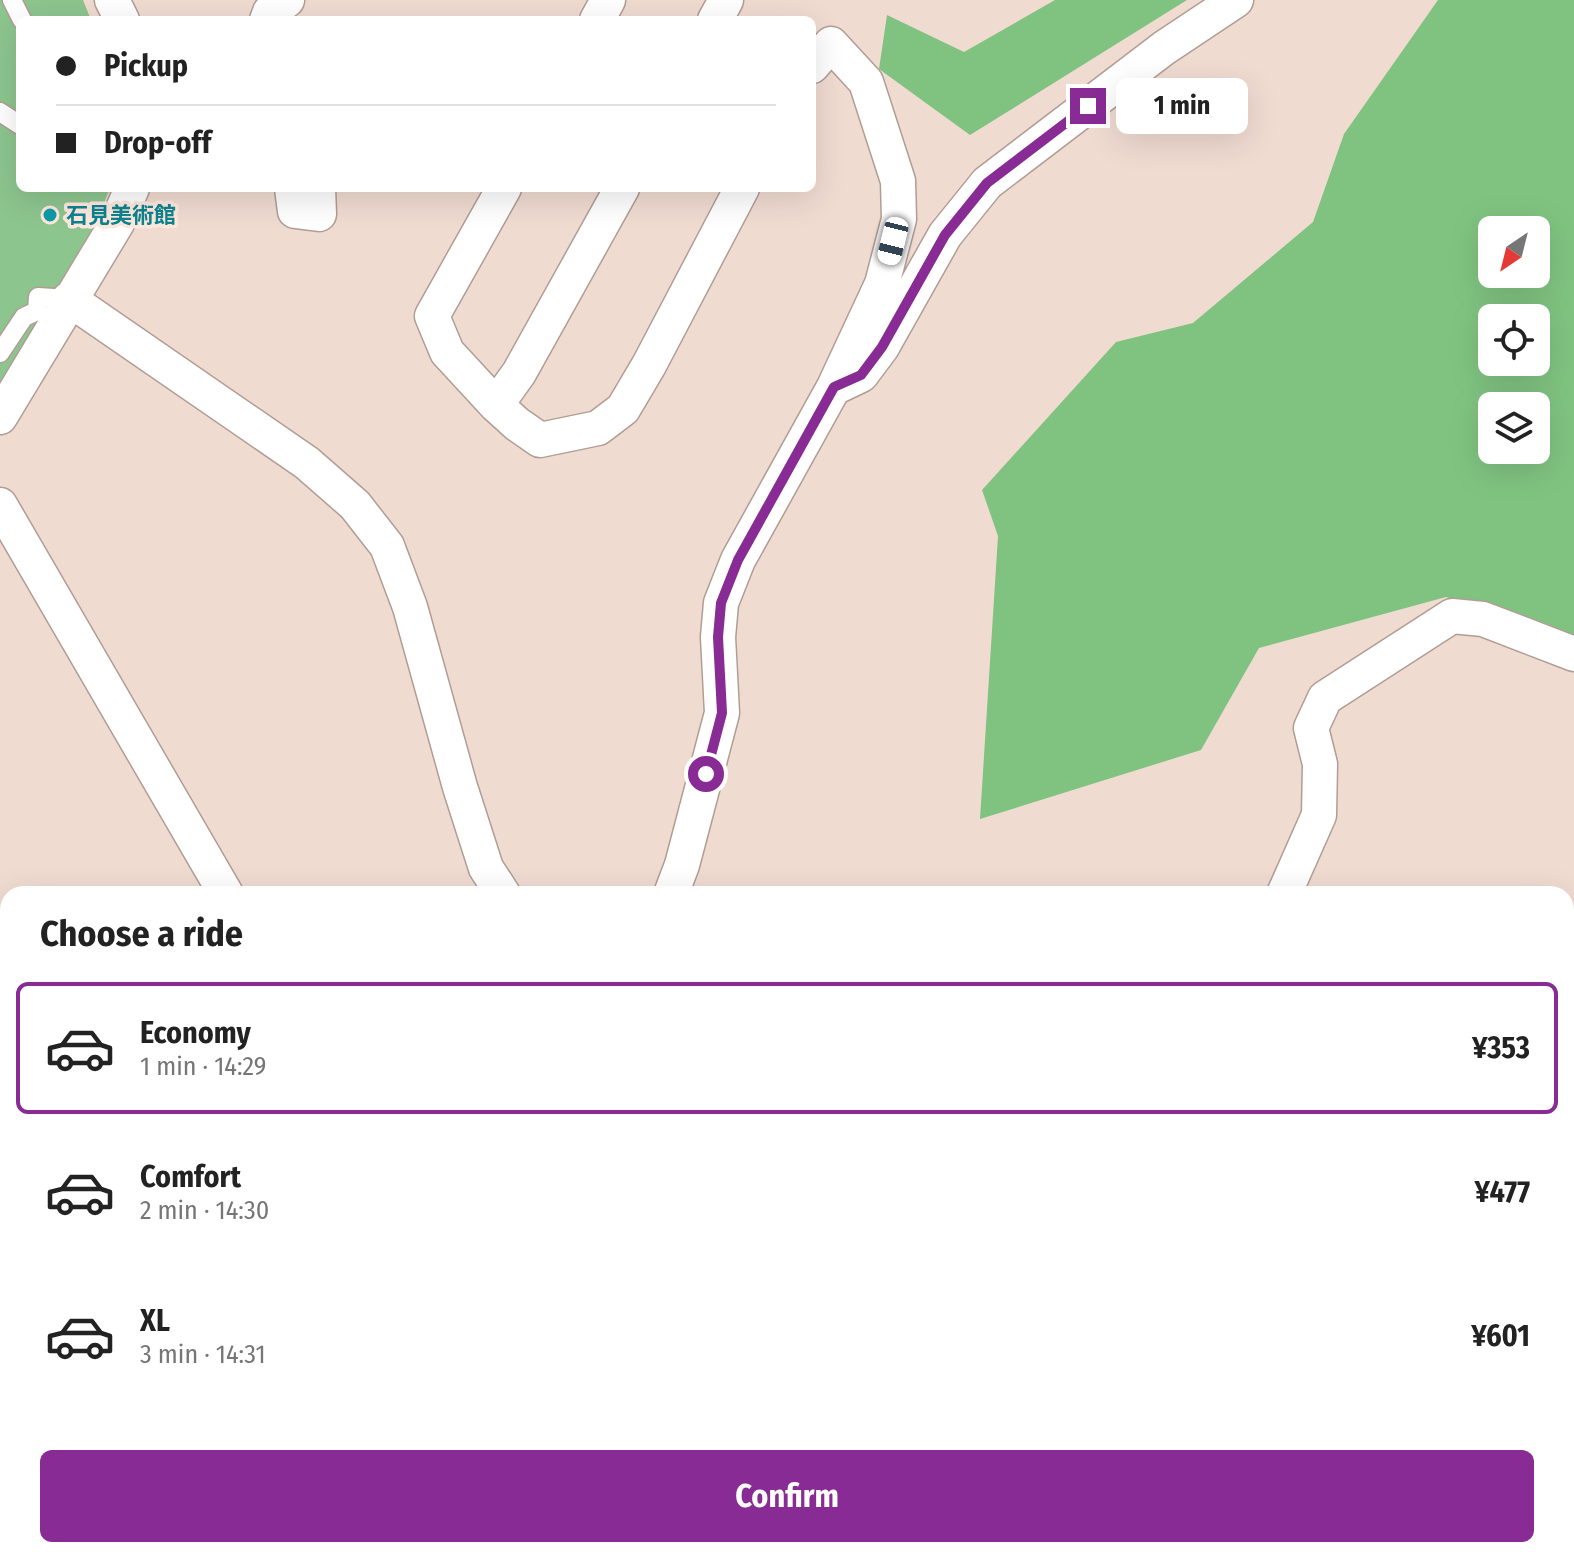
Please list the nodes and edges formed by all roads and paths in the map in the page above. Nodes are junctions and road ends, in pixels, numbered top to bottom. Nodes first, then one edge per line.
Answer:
1 (287, 0) edge
2 (1236, 0) edge
3 (268, 16) edge
4 (816, 61) edge
5 (130, 192) edge
6 (293, 192) edge
7 (318, 192) edge
8 (502, 192) edge
9 (620, 192) edge
10 (740, 192) edge
11 (69, 299) junction
12 (0, 353) edge
13 (834, 387) junction
14 (496, 405) junction
15 (0, 417) edge
16 (0, 505) edge
17 (1574, 654) edge
18 (221, 886) edge
19 (498, 886) edge
20 (674, 886) edge
21 (1288, 886) edge

1 - 3 street
2 - 13 street
4 - 13 street
5 - 11 street
6 - 7 street
8 - 14 street
9 - 14 street
10 - 14 street
11 - 12 lane
11 - 15 street
11 - 19 street
13 - 20 street
16 - 18 street
17 - 21 street

